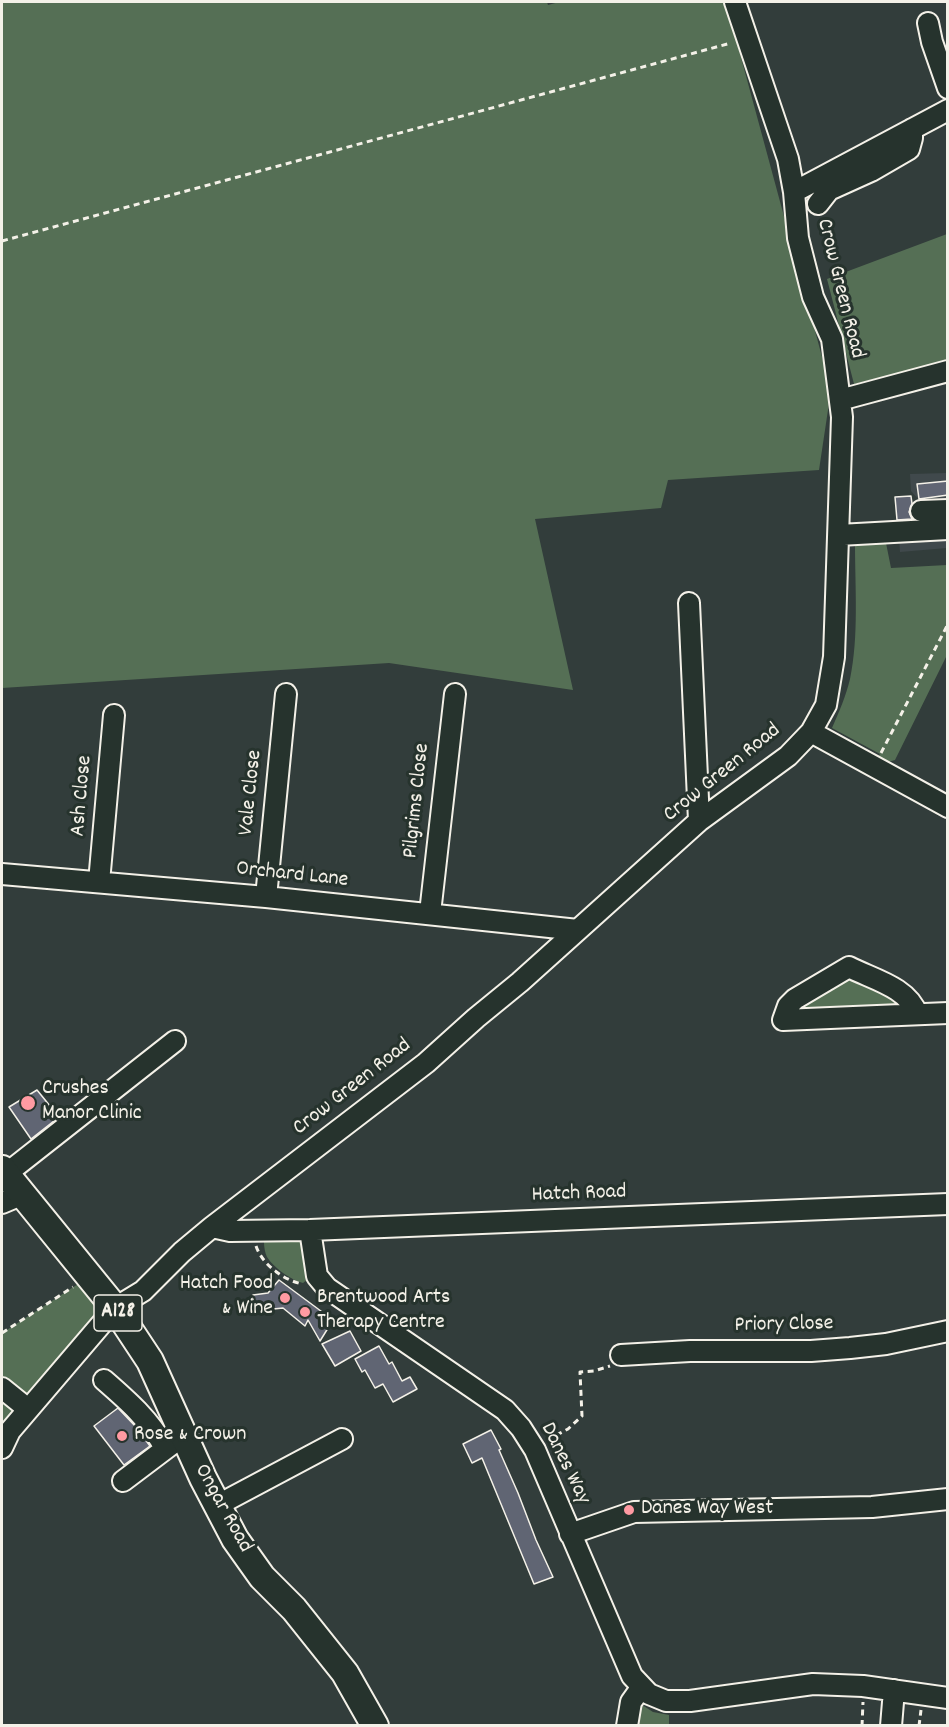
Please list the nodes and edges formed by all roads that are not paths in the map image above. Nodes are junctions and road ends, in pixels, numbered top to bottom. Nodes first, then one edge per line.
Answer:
1 (735, 2) edge
2 (928, 22) dead end
3 (948, 88) edge
4 (948, 110) edge
5 (912, 129) junction
6 (794, 192) junction
7 (818, 204) dead end
8 (948, 371) edge
9 (840, 400) junction
10 (948, 510) edge
11 (921, 511) dead end
12 (948, 529) edge
13 (839, 535) junction
14 (689, 603) dead end
15 (286, 694) dead end
16 (454, 694) dead end
17 (114, 715) dead end
18 (811, 732) junction
19 (948, 807) edge
20 (699, 821) junction
21 (2, 874) edge
22 (99, 882) junction
23 (266, 897) junction
24 (430, 913) junction
25 (578, 930) junction
26 (948, 1013) edge
27 (917, 1014) junction
28 (175, 1041) dead end
29 (4, 1172) edge
30 (11, 1199) edge
31 (948, 1204) edge
32 (212, 1227) junction
33 (310, 1230) junction
34 (115, 1308) junction
35 (948, 1331) edge
36 (621, 1355) road end
37 (104, 1380) dead end
38 (2, 1388) edge
39 (28, 1409) junction
40 (342, 1439) dead end
41 (175, 1442) junction
42 (2, 1448) edge
43 (123, 1481) dead end
44 (948, 1499) edge
45 (216, 1506) junction
46 (570, 1534) junction
47 (641, 1688) junction
48 (894, 1690) junction
49 (948, 1698) edge
50 (375, 1725) edge
51 (627, 1725) edge
52 (891, 1725) edge

1 - 6 street, Crow Green Road
2 - 3 street
4 - 5 street
5 - 6 street
5 - 7 street
6 - 9 street, Crow Green Road
8 - 9 street
9 - 13 street, Crow Green Road
10 - 11 street
12 - 13 street
13 - 18 street, Crow Green Road
14 - 20 street
15 - 23 street, Vale Close
16 - 24 street, Pilgrims Close
17 - 22 street, Ash Close
18 - 19 street
18 - 20 street, Crow Green Road
20 - 25 street, Crow Green Road
21 - 22 street, Orchard Lane
22 - 23 street, Orchard Lane
23 - 24 street, Orchard Lane
24 - 25 street, Orchard Lane
25 - 32 street, Crow Green Road
26 - 27 street
27 - 27 street
28 - 29 street
29 - 30 main road, Ongar Road / A128
30 - 34 main road, Ongar Road / A128
31 - 33 street, Hatch Road
32 - 33 street, Hatch Road
32 - 34 street, Crow Green Road
33 - 46 street, Danes Way
34 - 39 street, Crow Green Road
34 - 41 main road, Ongar Road / A128
35 - 36 street, Priory Close
37 - 41 street
38 - 39 street
39 - 42 street, Crow Green Road
40 - 45 street
41 - 43 street
41 - 45 main road, Ongar Road / A128
44 - 46 street, Danes Way
45 - 50 main road, Ongar Road / A128
46 - 47 street, Danes Way
47 - 48 street
47 - 51 street
48 - 49 street
48 - 52 street

